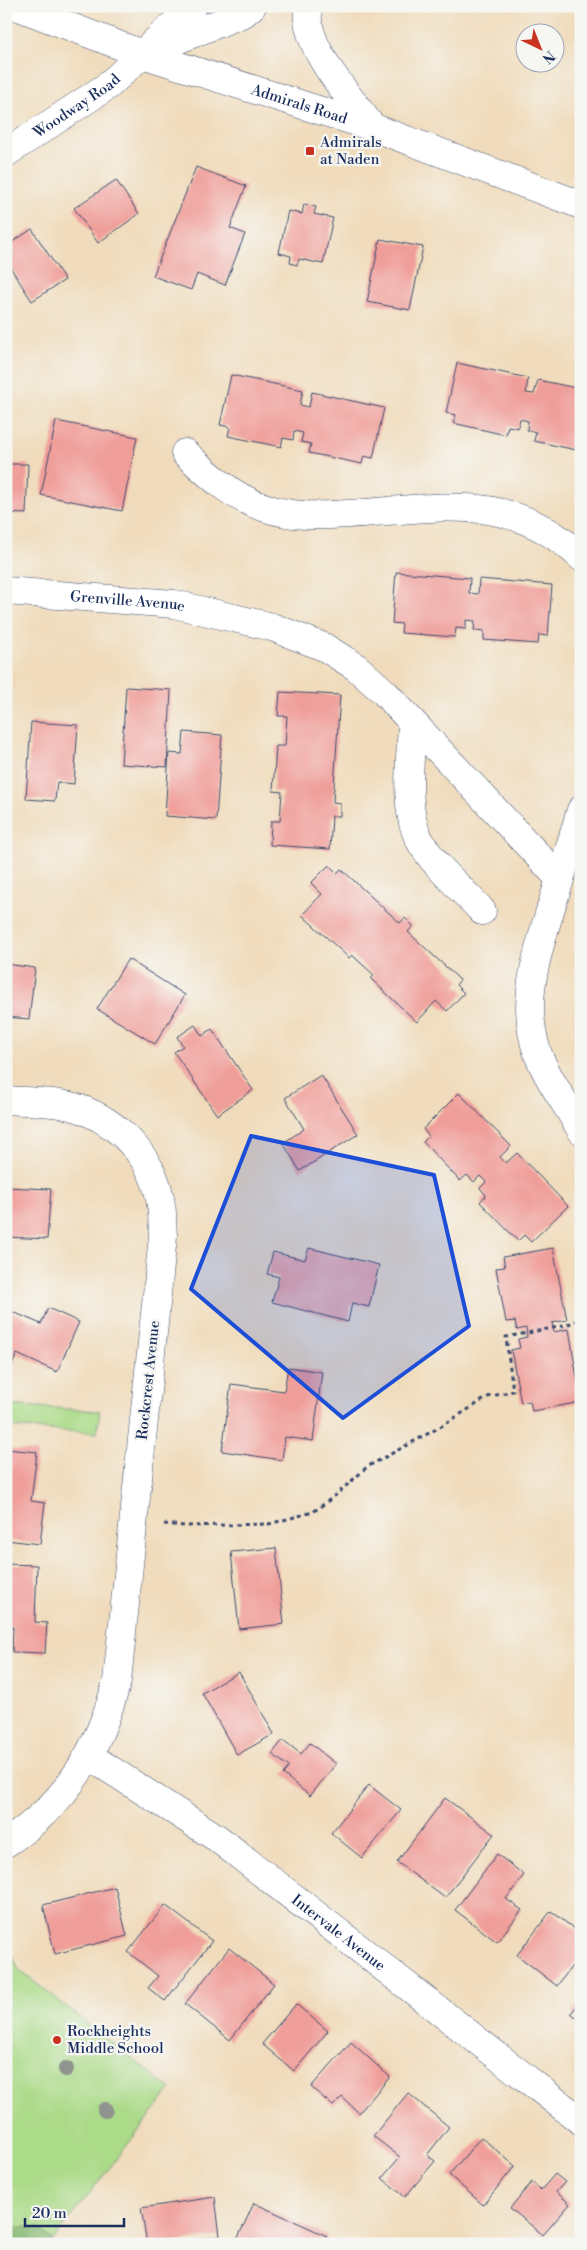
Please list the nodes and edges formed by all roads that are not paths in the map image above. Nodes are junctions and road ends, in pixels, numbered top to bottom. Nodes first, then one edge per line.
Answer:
1 (16, 6) edge
2 (193, 6) edge
3 (252, 6) edge
4 (308, 6) edge
5 (142, 54) junction
6 (372, 127) junction
7 (6, 153) edge
8 (581, 205) edge
9 (185, 453) dead end
10 (581, 557) edge
11 (6, 591) edge
12 (412, 722) junction
13 (578, 819) edge
14 (524, 841) junction
15 (560, 879) junction
16 (482, 911) dead end
17 (6, 1100) edge
18 (581, 1130) edge
19 (89, 1756) junction
20 (6, 1843) edge
21 (581, 2122) edge

1 - 5 street, Admirals Road
2 - 5 street, Woodway Road
3 - 5 street
4 - 6 street
5 - 6 street, Admirals Road
5 - 7 street, Woodway Road
6 - 8 street, Admirals Road
9 - 10 street
11 - 12 street, Grenville Avenue
12 - 14 street, Grenville Avenue
12 - 16 street
13 - 14 street
13 - 15 street
14 - 15 street, Grenville Avenue
15 - 18 street
17 - 19 street, Rockcrest Avenue
19 - 20 street, Rockcrest Avenue
19 - 21 street, Intervale Avenue

